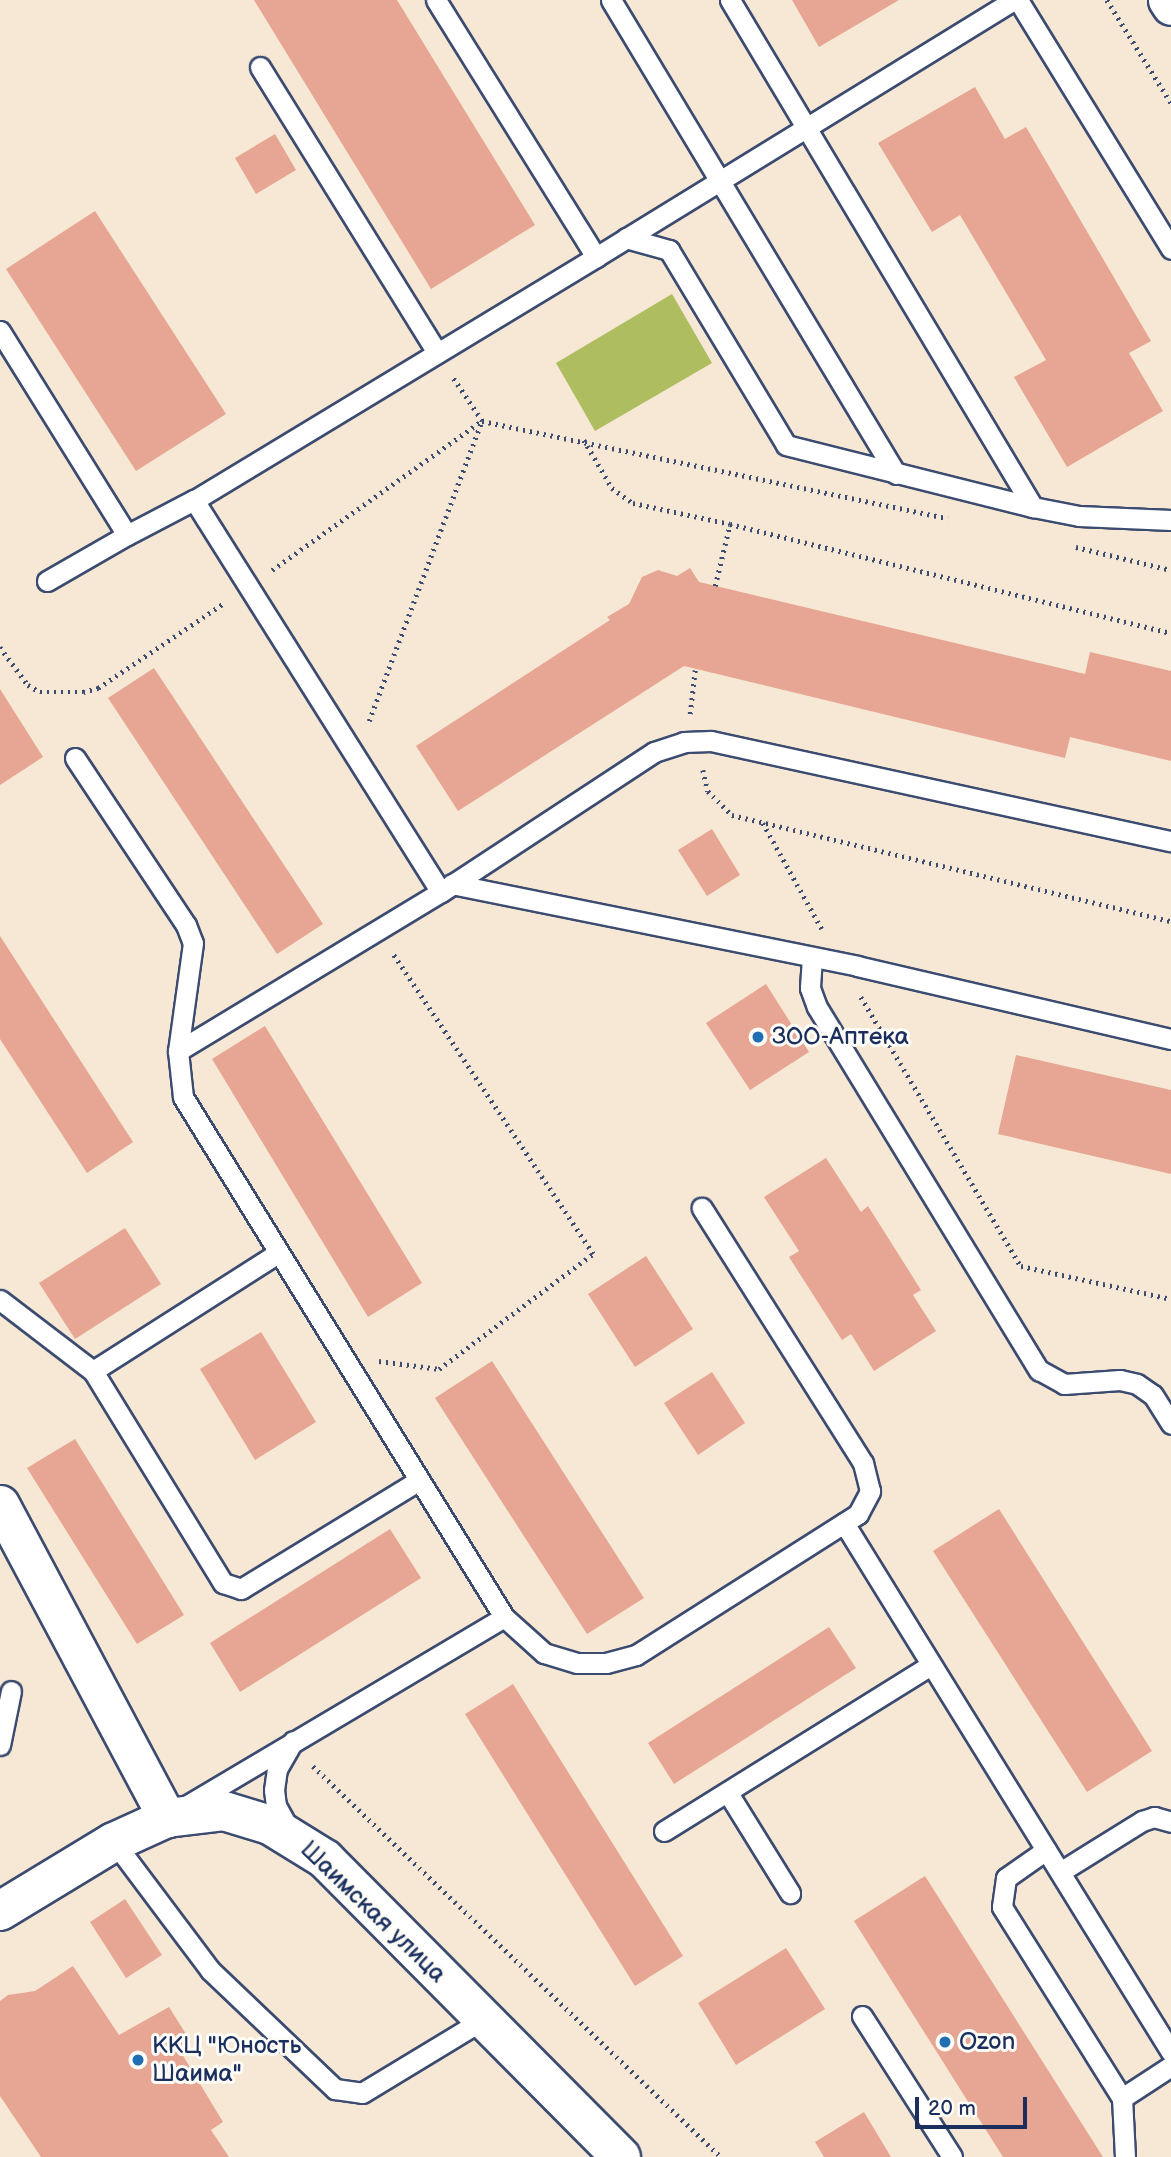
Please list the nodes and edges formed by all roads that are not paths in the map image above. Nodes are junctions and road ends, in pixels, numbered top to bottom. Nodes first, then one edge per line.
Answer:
1 (436, 0) edge
2 (611, 0) edge
3 (730, 0) edge
4 (1016, 0) edge
5 (1167, 0) edge
6 (1171, 6) edge
7 (260, 67) dead end
8 (809, 127) junction
9 (722, 178) junction
10 (626, 237) junction
11 (1171, 249) edge
12 (596, 257) junction
13 (0, 331) edge
14 (437, 353) junction
15 (897, 474) junction
16 (194, 499) junction
17 (1033, 507) junction
18 (1171, 520) edge
19 (127, 535) junction
20 (47, 580) dead end
21 (75, 758) dead end
22 (1171, 841) edge
23 (447, 888) junction
24 (812, 958) junction
25 (1171, 1039) edge
26 (178, 1051) junction
27 (702, 1208) dead end
28 (278, 1253) junction
29 (0, 1300) edge
30 (93, 1371) junction
31 (1171, 1424) edge
32 (418, 1481) junction
33 (0, 1504) edge
34 (844, 1523) junction
35 (504, 1617) junction
36 (931, 1665) junction
37 (11, 1691) dead end
38 (295, 1738) junction
39 (0, 1745) edge
40 (728, 1793) junction
41 (167, 1818) junction
42 (1171, 1822) edge
43 (664, 1831) dead end
44 (293, 1836) junction
45 (114, 1842) junction
46 (1046, 1850) junction
47 (1060, 1872) junction
48 (790, 1893) dead end
49 (0, 1911) edge
50 (862, 2016) dead end
51 (484, 2019) junction
52 (1171, 2052) edge
53 (1171, 2066) edge
54 (1122, 2098) junction
55 (621, 2157) edge
56 (952, 2157) edge
57 (1125, 2157) edge

1 - 12 lane
2 - 9 lane
3 - 8 lane
4 - 8 lane
4 - 11 lane
5 - 6 street
7 - 14 lane
8 - 9 lane
8 - 17 lane
9 - 10 lane
9 - 15 lane
10 - 12 lane
10 - 15 lane
12 - 14 lane
13 - 19 lane
14 - 16 lane
15 - 17 lane
16 - 19 lane
16 - 23 lane
17 - 18 lane
19 - 20 lane
21 - 26 lane
22 - 23 lane
23 - 24 lane
23 - 26 lane
24 - 25 lane
24 - 31 lane
26 - 28 lane
27 - 34 lane
28 - 30 lane
28 - 32 lane
29 - 30 lane
30 - 32 lane
32 - 35 lane
33 - 41 street
34 - 35 lane
34 - 36 lane
35 - 38 lane
36 - 40 lane
36 - 46 lane
37 - 39 lane
38 - 41 lane
38 - 44 lane
40 - 43 lane
40 - 48 lane
41 - 44 main road, Шаимская улица
41 - 45 main road, Шаимская улица
42 - 47 lane
44 - 51 main road, Шаимская улица
45 - 49 main road, Шаимская улица
45 - 51 lane
46 - 47 lane
46 - 54 lane
47 - 52 lane
50 - 56 lane
51 - 55 main road, Шаимская улица
53 - 54 lane
54 - 57 lane

